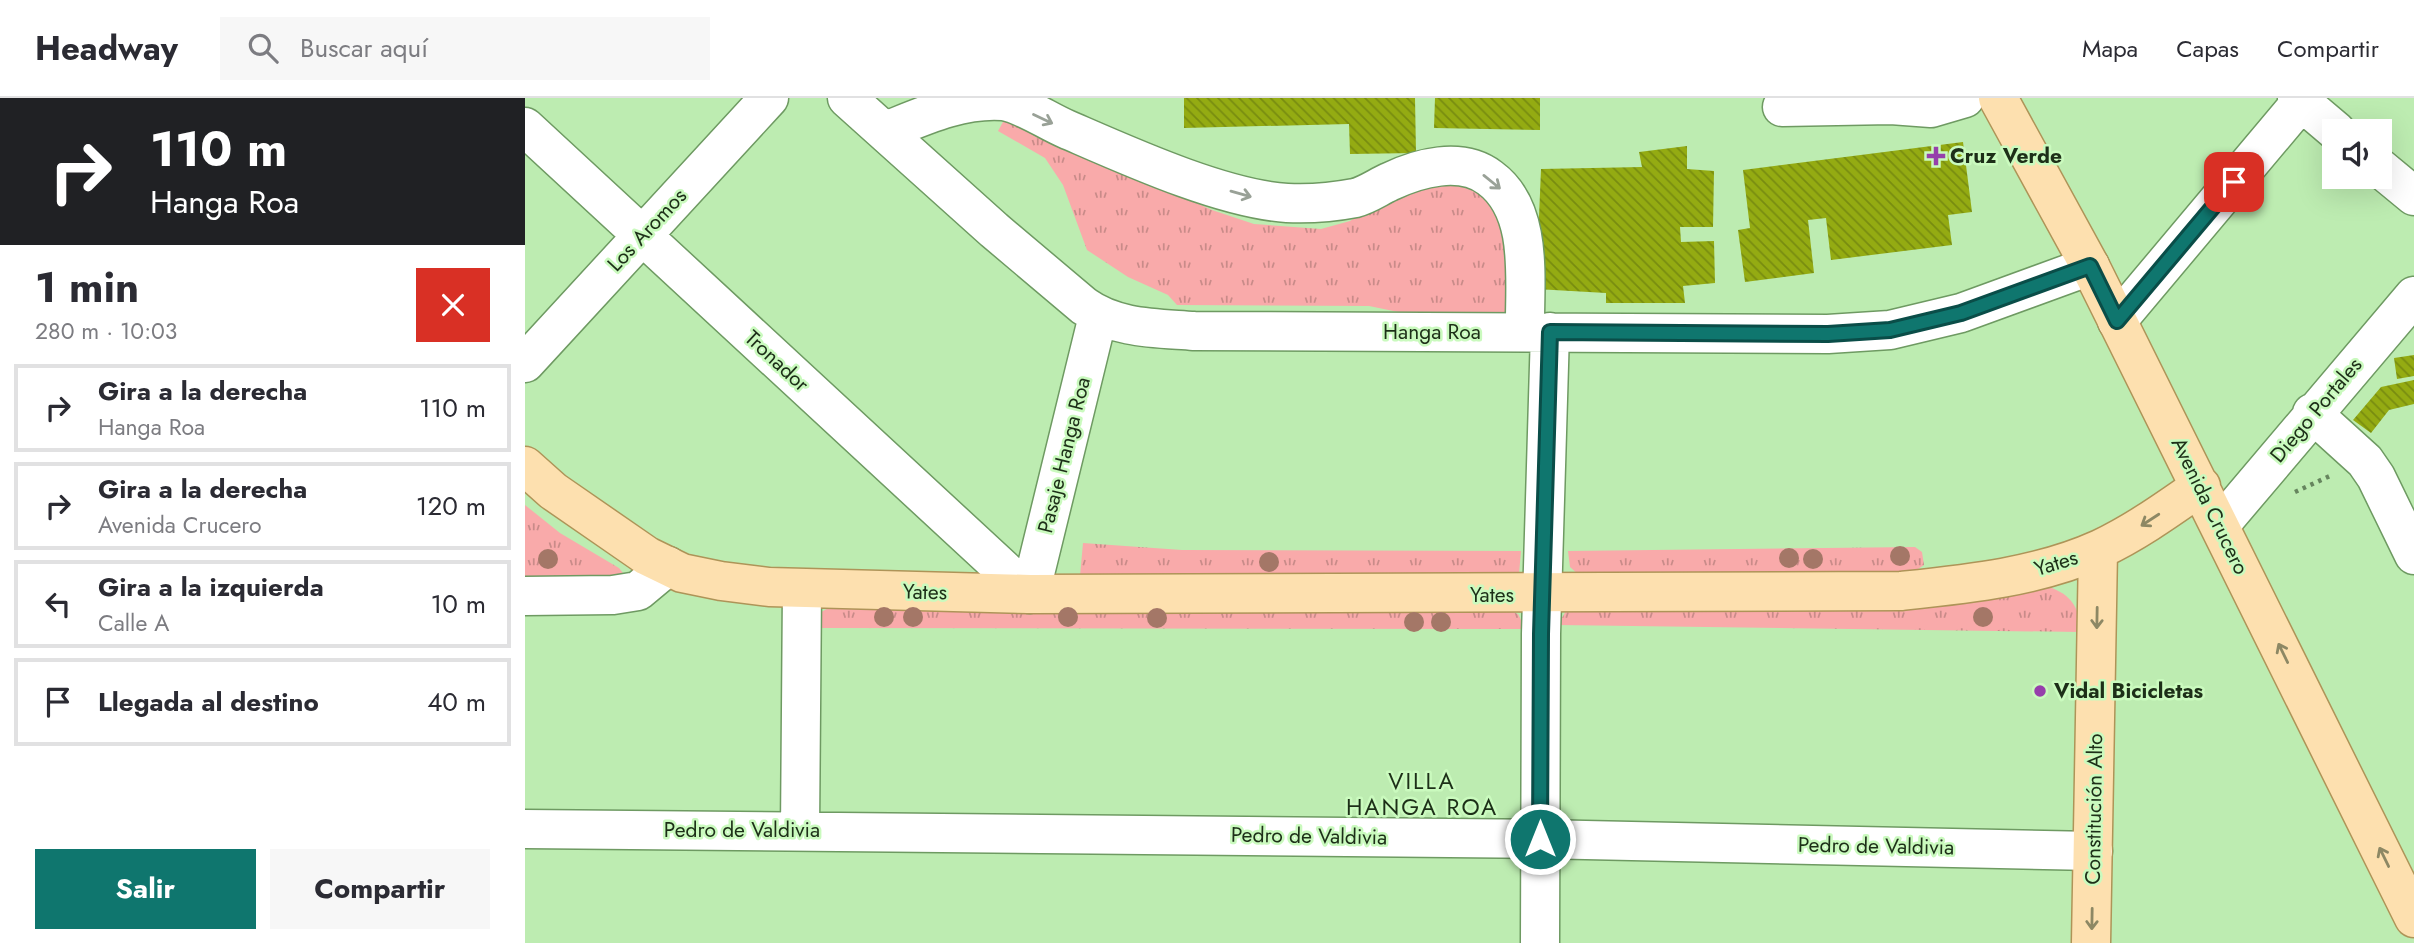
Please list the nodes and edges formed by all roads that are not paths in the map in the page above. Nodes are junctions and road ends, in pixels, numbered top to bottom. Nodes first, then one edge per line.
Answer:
1 (769, 98) edge
2 (847, 98) edge
3 (1965, 98) edge
4 (1998, 98) edge
5 (2299, 100) edge
6 (1782, 107) dead end
7 (2322, 119) edge
8 (525, 127) edge
9 (886, 131) junction
10 (2392, 178) edge
11 (2414, 196) edge
12 (641, 237) junction
13 (2090, 266) junction
14 (2414, 296) edge
15 (1098, 316) junction
16 (2117, 321) junction
17 (1538, 332) junction
18 (525, 363) edge
19 (2312, 413) junction
20 (525, 466) edge
21 (2200, 486) junction
22 (2220, 525) junction
23 (2098, 550) junction
24 (2414, 555) edge
25 (668, 566) junction
26 (801, 589) junction
27 (1030, 594) junction
28 (1542, 595) junction
29 (525, 596) edge
30 (525, 829) edge
31 (800, 830) junction
32 (1540, 839) junction
33 (2093, 851) junction
34 (2414, 918) edge
35 (1540, 943) edge
36 (2091, 943) edge

1 - 12 street, Los Aromos
2 - 9 street, Hanga Roa
3 - 6 street
4 - 13 main road, Avenida Crucero
5 - 7 street
5 - 16 street
8 - 12 street, Tronador
9 - 15 street, Hanga Roa
9 -> 17 street
10 - 11 street
12 - 18 street, Los Aromos
12 - 27 street, Tronador
13 - 16 main road, Avenida Crucero
13 - 17 street, Hanga Roa
14 - 19 street, Diego Portales
15 - 17 street, Hanga Roa
15 - 27 street, Pasaje Hanga Roa
16 - 21 main road, Avenida Crucero
17 - 28 street
19 - 22 street, Diego Portales
19 - 24 street
20 - 25 main road, Yates
21 - 22 main road, Avenida Crucero
21 -> 23 main road, Yates
34 -> 22 main road, Avenida Crucero
23 - 28 main road, Yates
23 -> 33 main road, Constitución Alto
25 - 26 main road, Yates
25 - 29 street
26 - 27 main road, Yates
26 - 31 street
27 - 28 main road, Yates
28 - 32 street
30 - 31 street, Pedro de Valdivia
31 - 32 street, Pedro de Valdivia
32 - 33 street, Pedro de Valdivia
32 - 35 street
33 -> 36 main road, Constitución Alto

